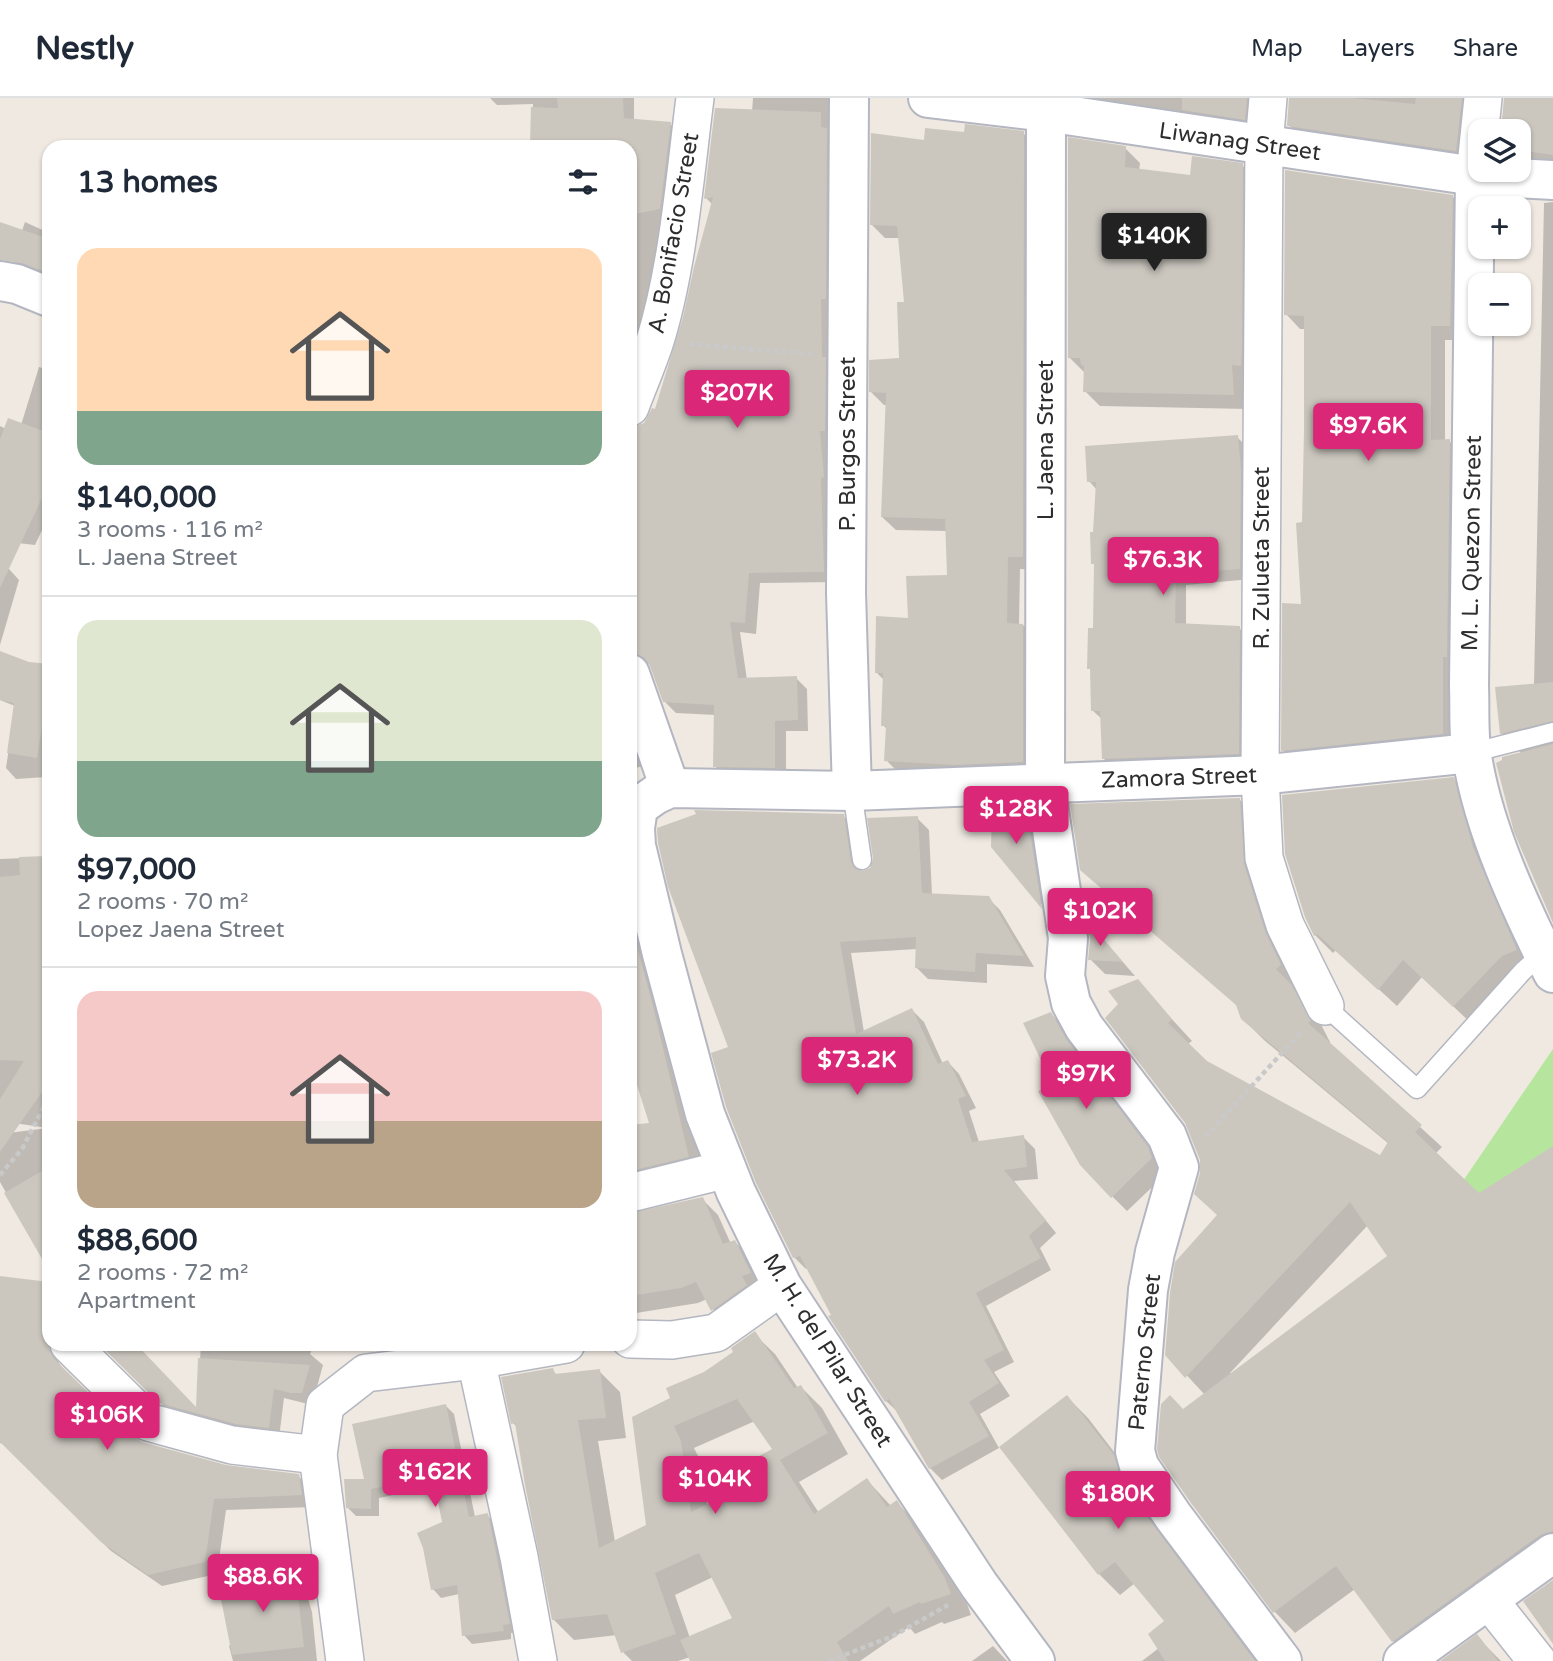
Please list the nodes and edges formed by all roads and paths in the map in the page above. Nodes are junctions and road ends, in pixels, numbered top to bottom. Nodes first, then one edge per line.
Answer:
1 (695, 98) edge
2 (849, 98) edge
3 (928, 98) edge
4 (1268, 98) edge
5 (1483, 98) edge
6 (1046, 105) edge
7 (1481, 119) edge
8 (1264, 145) junction
9 (1468, 175) edge
10 (1531, 179) edge
11 (1553, 180) edge
12 (1475, 182) edge
13 (0, 281) edge
14 (42, 294) edge
15 (654, 342) junction
16 (848, 357) junction
17 (637, 388) edge
18 (637, 694) edge
19 (1553, 732) edge
20 (1471, 753) junction
21 (1260, 775) junction
22 (1045, 783) junction
23 (670, 788) junction
24 (852, 791) junction
25 (637, 814) edge
26 (637, 850) edge
27 (862, 860) dead end
28 (1550, 958) edge
29 (1325, 1006) junction
30 (42, 1110) edge
31 (1179, 1167) junction
32 (727, 1169) junction
33 (0, 1175) edge
34 (637, 1191) edge
35 (782, 1286) junction
36 (637, 1339) edge
37 (76, 1351) edge
38 (527, 1351) edge
39 (476, 1360) junction
40 (318, 1455) junction
41 (1553, 1553) edge
42 (979, 1585) junction
43 (1488, 1599) junction
44 (345, 1661) edge
45 (538, 1661) edge
46 (829, 1661) edge
47 (1035, 1661) edge
48 (1282, 1661) edge
49 (1403, 1661) edge
50 (1537, 1661) edge

1 - 15 street, A. Bonifacio Street
2 - 16 street, P. Burgos Street
3 - 6 street, Liwanag Street
4 - 8 street, R. Zulueta Street
5 - 7 street, M. L. Quezon Street
6 - 8 street, Liwanag Street
6 - 22 street, L. Jaena Street
8 - 9 street, Liwanag Street
8 - 21 street, R. Zulueta Street
10 - 11 street, Liwanag Street
12 - 20 street, M. L. Quezon Street
13 - 14 street
15 - 16 path
15 - 17 street, A. Bonifacio Street
16 - 24 street, P. Burgos Street
18 - 23 street
19 - 20 lane, Zamora Street
20 - 21 street, Zamora Street
20 - 28 street, M. L. Quezon Street
21 - 22 street, Zamora Street
21 - 29 street, R. Zulueta Street
22 - 24 street, Zamora Street
22 - 31 street, L. Jaena Street
23 - 24 street, Zamora Street
23 - 25 street, M. H. del Pilar Street
24 - 27 lane
26 - 32 street, M. H. del Pilar Street
28 - 29 lane
29 - 31 path
30 - 33 path
31 - 48 street, Paterno Street
32 - 34 street
32 - 35 street, M. H. del Pilar Street
35 - 36 street
35 - 42 street, M. H. del Pilar Street
37 - 40 street
38 - 39 street
39 - 40 street
39 - 45 street
40 - 44 street
41 - 43 street
42 - 46 path
42 - 47 street, M. H. del Pilar Street
43 - 49 street
43 - 50 street

